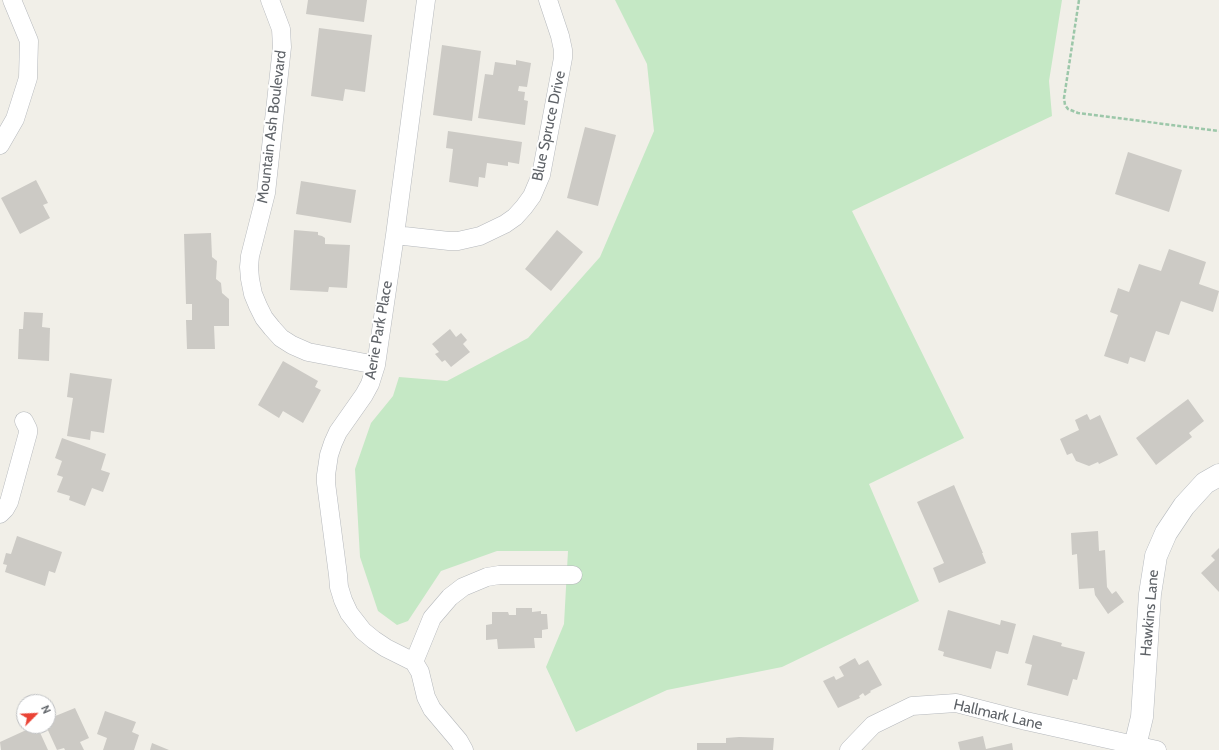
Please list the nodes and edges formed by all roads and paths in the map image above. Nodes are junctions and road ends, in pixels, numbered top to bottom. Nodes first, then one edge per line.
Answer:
1 (12, 0) edge
2 (270, 0) edge
3 (426, 0) edge
4 (548, 0) edge
5 (1079, 0) edge
6 (1219, 131) edge
7 (0, 145) edge
8 (395, 234) junction
9 (376, 365) junction
10 (24, 421) dead end
11 (1219, 475) edge
12 (0, 514) edge
13 (573, 575) dead end
14 (414, 662) junction
15 (1135, 748) edge
16 (464, 750) edge
17 (848, 750) edge
18 (1157, 750) edge

1 - 7 street
2 - 9 street, Mountain Ash Boulevard
3 - 8 street, Aerie Park Place
4 - 8 street, Blue Spruce Drive
5 - 6 path
8 - 9 street, Aerie Park Place
9 - 14 street, Aerie Park Place
10 - 12 street
11 - 15 street, Hawkins Lane
13 - 14 street
14 - 16 street
15 - 17 street, Hallmark Lane
15 - 18 street, Hallmark Lane

